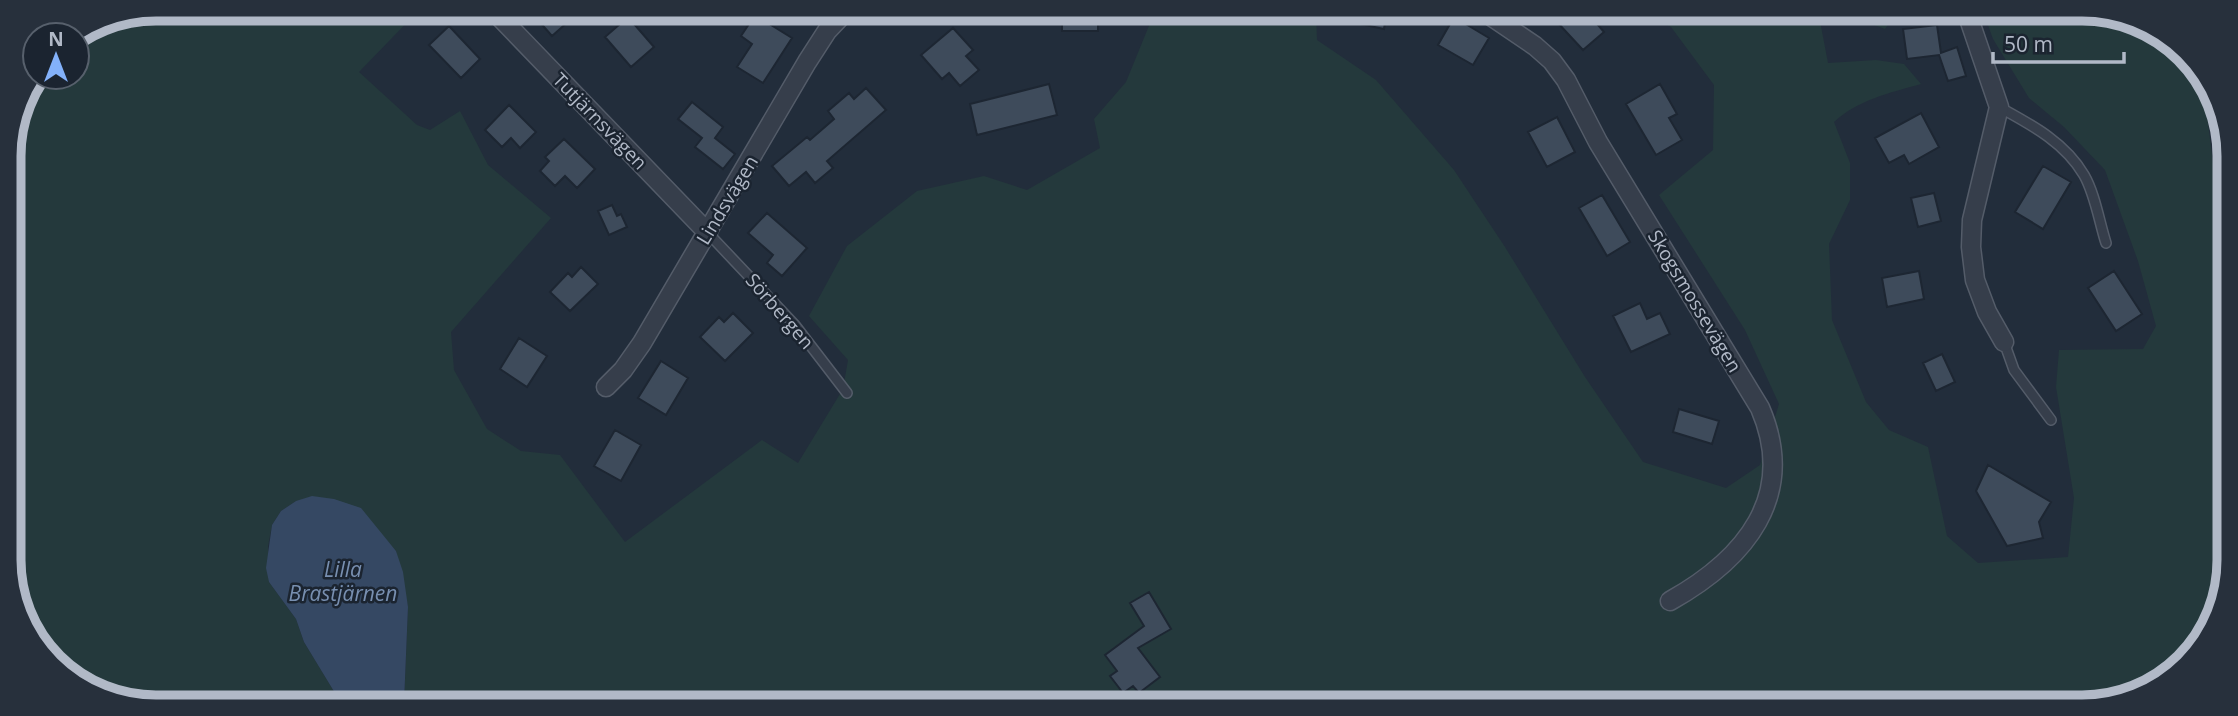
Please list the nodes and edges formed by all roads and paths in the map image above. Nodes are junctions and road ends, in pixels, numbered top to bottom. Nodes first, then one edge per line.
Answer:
1 (503, 21) edge
2 (835, 21) edge
3 (1498, 21) edge
4 (1970, 21) edge
5 (1998, 107) junction
6 (708, 233) junction
7 (2106, 243) dead end
8 (2004, 342) joint
9 (606, 387) dead end
10 (847, 393) dead end
11 (2051, 420) dead end
12 (1670, 601) dead end

1 - 6 street, Tutjärnsvägen
2 - 6 street, Lindsvägen
3 - 12 street, Skogsmossevägen
4 - 5 street
5 - 7 lane
5 - 8 street
6 - 9 street, Lindsvägen
6 - 10 lane, Sörbergen
8 - 11 lane

